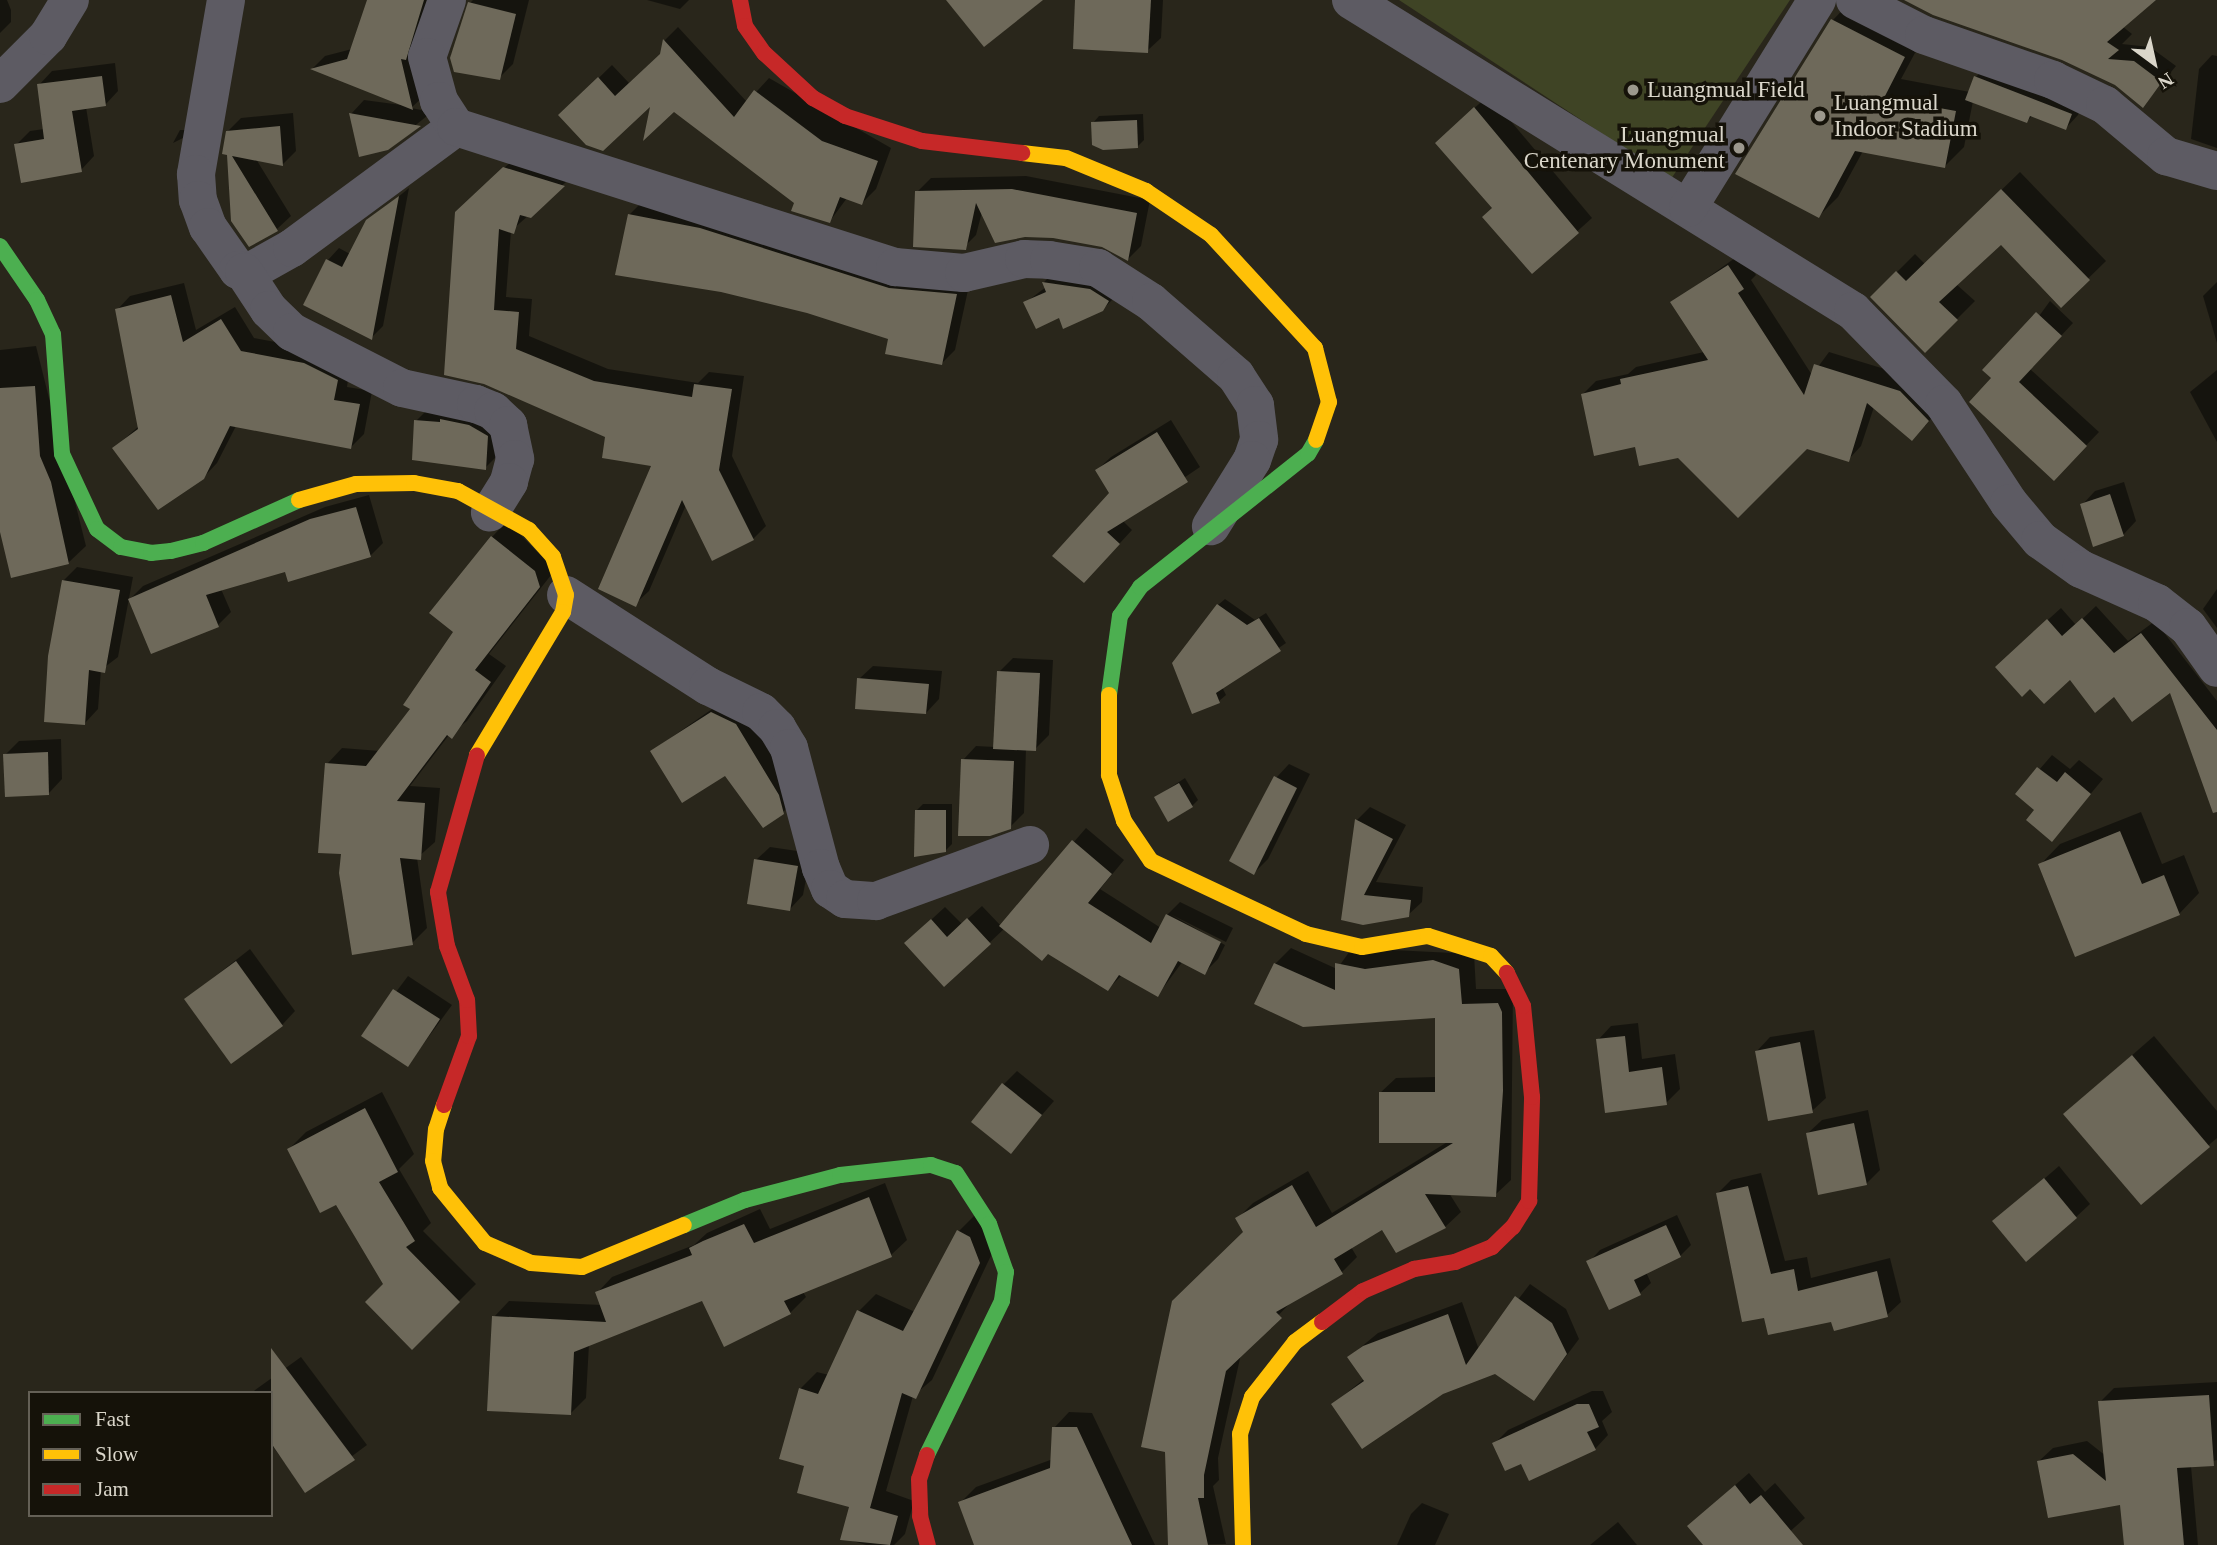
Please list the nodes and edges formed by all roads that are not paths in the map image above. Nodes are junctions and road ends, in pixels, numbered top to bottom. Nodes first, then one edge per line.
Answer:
1 (70, 0) edge
2 (226, 0) edge
3 (447, 0) edge
4 (740, 0) edge
5 (1351, 0) edge
6 (1817, 0) edge
7 (1855, 0) edge
8 (0, 84) edge
9 (456, 127) junction
10 (2217, 171) edge
11 (1688, 208) junction
12 (0, 246) edge
13 (244, 272) junction
14 (490, 512) junction
15 (1211, 526) junction
16 (566, 595) junction
17 (2217, 668) edge
18 (1030, 845) dead end
19 (928, 1545) edge
20 (1243, 1545) edge

1 - 8 street
2 - 13 street
3 - 9 street
4 - 15 street
5 - 11 street
6 - 11 street
7 - 10 street
9 - 13 street
9 - 15 street
11 - 17 street
12 - 14 street
13 - 14 street
14 - 16 street
15 - 20 street
16 - 18 street
16 - 19 street

